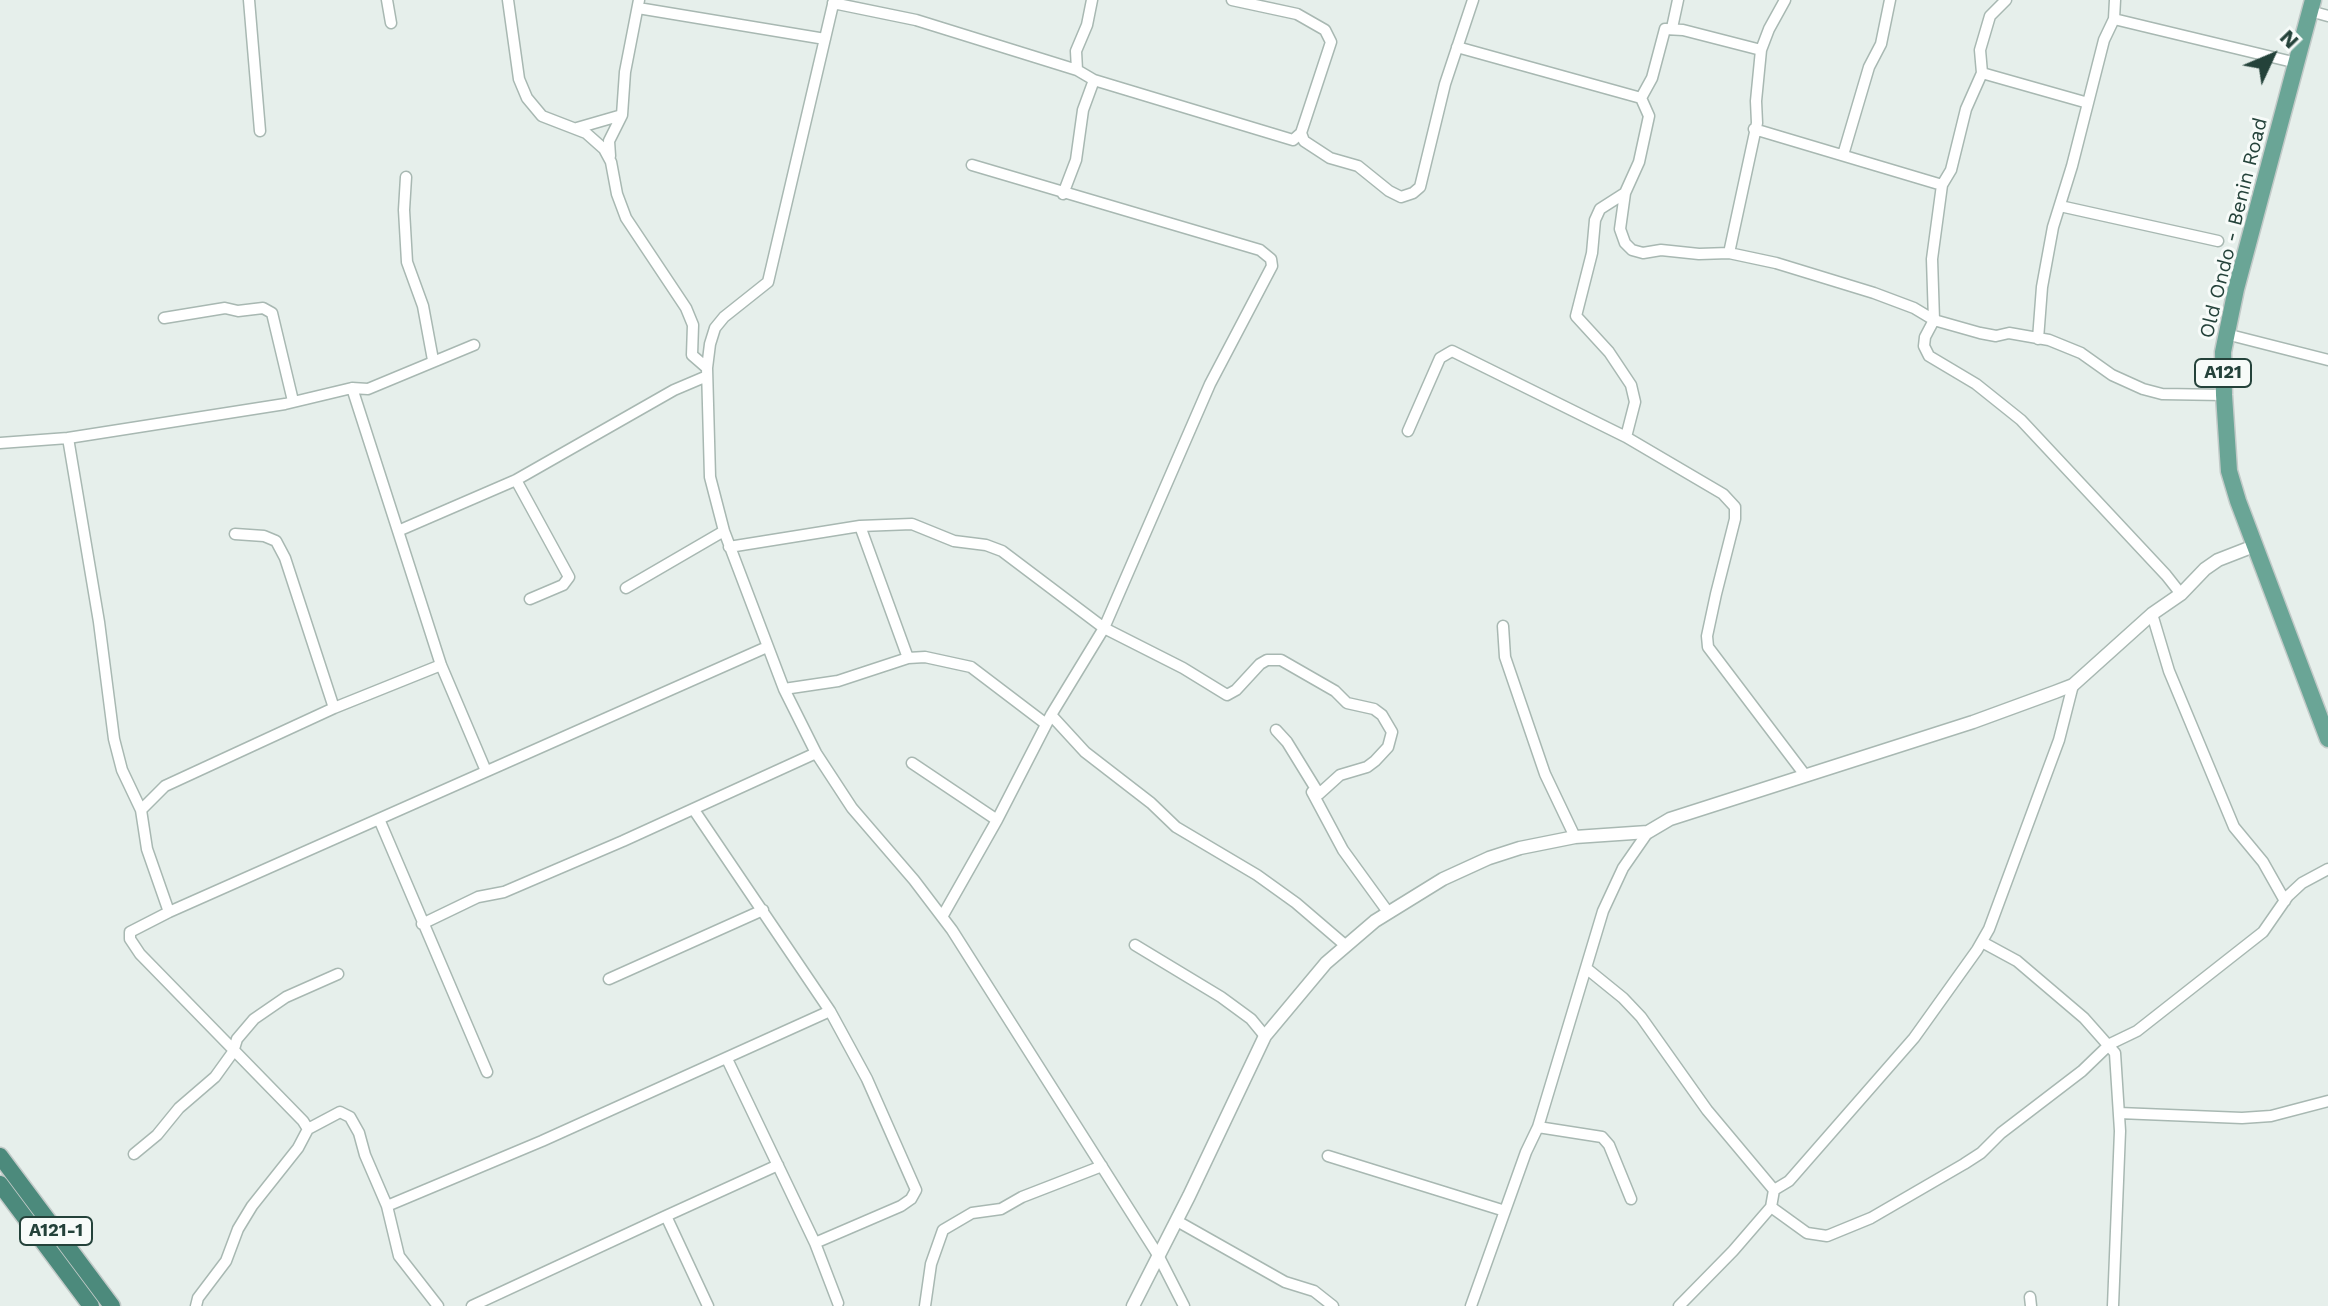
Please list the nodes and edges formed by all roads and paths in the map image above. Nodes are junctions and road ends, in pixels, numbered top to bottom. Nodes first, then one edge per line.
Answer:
1 (249, 0) edge
2 (387, 0) edge
3 (508, 0) edge
4 (1092, 0) edge
5 (1232, 0) edge
6 (1473, 0) edge
7 (1678, 0) edge
8 (1785, 0) edge
9 (1890, 0) edge
10 (2006, 0) edge
11 (2115, 0) edge
12 (834, 1) edge
13 (638, 4) edge
14 (2311, 6) edge
15 (2328, 16) edge
16 (2114, 19) junction
17 (391, 23) dead end
18 (1672, 28) junction
19 (825, 39) junction
20 (1457, 47) junction
21 (1761, 50) junction
22 (2297, 63) junction
23 (1077, 70) junction
24 (1982, 73) junction
25 (1094, 80) junction
26 (1641, 98) junction
27 (2088, 103) junction
28 (622, 115) junction
29 (577, 128) junction
30 (1754, 129) junction
31 (260, 131) dead end
32 (1301, 133) junction
33 (1843, 155) junction
34 (611, 162) junction
35 (972, 165) dead end
36 (406, 177) dead end
37 (1942, 185) junction
38 (1625, 193) junction
39 (1063, 194) junction
40 (2060, 206) junction
41 (2218, 241) dead end
42 (1729, 253) junction
43 (164, 318) dead end
44 (1934, 320) junction
45 (2226, 334) junction
46 (2038, 339) junction
47 (474, 345) dead end
48 (433, 360) junction
49 (2328, 360) edge
50 (707, 372) junction
51 (352, 388) junction
52 (2224, 395) junction
53 (293, 401) junction
54 (1408, 431) dead end
55 (1626, 437) junction
56 (68, 438) junction
57 (0, 443) edge
58 (516, 480) junction
59 (860, 526) junction
60 (398, 531) junction
61 (724, 531) junction
62 (235, 534) dead end
63 (2254, 546) junction
64 (729, 547) junction
65 (626, 588) dead end
66 (2181, 594) junction
67 (530, 599) dead end
68 (2152, 614) junction
69 (1503, 626) dead end
70 (1104, 628) junction
71 (767, 647) junction
72 (908, 658) junction
73 (441, 665) junction
74 (2073, 685) junction
75 (784, 689) junction
76 (334, 708) junction
77 (1048, 720) junction
78 (1276, 730) dead end
79 (2328, 739) edge
80 (816, 753) junction
81 (912, 763) dead end
82 (486, 771) junction
83 (1805, 775) junction
84 (1319, 794) junction
85 (141, 810) junction
86 (694, 810) junction
87 (379, 819) junction
88 (997, 820) junction
89 (1648, 832) junction
90 (1575, 837) junction
91 (2328, 869) edge
92 (2285, 901) junction
93 (763, 910) junction
94 (169, 912) junction
95 (1388, 912) junction
96 (942, 917) junction
97 (422, 924) junction
98 (1982, 942) junction
99 (1135, 945) dead end
100 (1345, 945) junction
101 (1586, 968) junction
102 (338, 974) dead end
103 (609, 979) dead end
104 (830, 1011) junction
105 (1265, 1036) junction
106 (2110, 1044) junction
107 (233, 1052) junction
108 (727, 1059) junction
109 (487, 1072) dead end
110 (2328, 1101) edge
111 (2119, 1113) junction
112 (1538, 1127) junction
113 (308, 1129) junction
114 (134, 1154) dead end
115 (0, 1156) edge
116 (1328, 1156) dead end
117 (778, 1165) junction
118 (1102, 1166) junction
119 (0, 1184) edge
120 (1774, 1190) junction
121 (1631, 1199) dead end
122 (387, 1206) junction
123 (1771, 1207) junction
124 (1505, 1211) junction
125 (666, 1216) junction
126 (1177, 1221) junction
127 (815, 1243) junction
128 (1158, 1255) junction
129 (838, 1303) dead end
130 (91, 1306) edge
131 (112, 1306) edge
132 (196, 1306) edge
133 (438, 1306) edge
134 (472, 1306) edge
135 (708, 1306) edge
136 (925, 1306) edge
137 (1133, 1306) edge
138 (1184, 1306) edge
139 (1333, 1306) edge
140 (1471, 1306) edge
141 (1679, 1306) edge
142 (2113, 1306) edge

1 - 31 street
2 - 17 street
3 - 29 street
4 - 23 street
5 - 32 street
6 - 20 street
7 - 18 street
8 - 21 street
9 - 33 street
10 - 24 street
11 - 16 street
12 - 19 street
12 - 23 street
13 - 19 street
13 - 28 street
14 - 15 street
14 - 22 main road, Old Ondo - Benin Road / A121
16 - 22 street
16 - 27 street
18 - 21 street
18 - 26 street
19 - 50 street
20 - 26 street
20 - 32 street
21 - 30 street
22 - 45 main road, Old Ondo - Benin Road / A121
23 - 25 street
24 - 27 street
24 - 37 street
25 - 32 street
25 - 39 street
26 - 38 street
27 - 40 street
28 - 29 street
28 - 34 street
29 - 34 street
30 - 33 street
30 - 42 street
33 - 37 street
34 - 50 street
35 - 39 street
36 - 48 street
37 - 44 street
38 - 42 street
38 - 55 street
39 - 70 street
40 - 41 street
40 - 46 street
42 - 44 street
43 - 53 street
44 - 46 street
44 - 66 street
45 - 49 street
45 - 52 main road, Old Ondo - Benin Road / A121
46 - 52 street
47 - 48 street
48 - 51 street
50 - 58 street
50 - 61 street
51 - 53 street
51 - 60 street
52 - 63 main road, Old Ondo - Benin Road / A121
53 - 56 street
54 - 55 street
55 - 83 street
56 - 57 street
56 - 85 street
58 - 60 street
58 - 67 street
59 - 64 street
59 - 70 street
59 - 72 street
60 - 73 street
61 - 64 street
61 - 65 street
62 - 76 street
63 - 66 street
63 - 79 main road, Old Ondo - Benin Road / A121
64 - 71 street
66 - 68 street
68 - 74 street
68 - 92 street
69 - 90 street
70 - 77 street
70 - 84 street
71 - 75 street
71 - 82 street
72 - 75 street
72 - 77 street
73 - 76 street
73 - 82 street
74 - 83 street
74 - 98 street
75 - 80 street
76 - 85 street
77 - 88 street
77 - 100 street
78 - 84 street
80 - 86 street
80 - 96 street
81 - 88 street
82 - 87 street
83 - 89 street
84 - 95 street
85 - 94 street
86 - 93 street
86 - 97 street
87 - 94 street
87 - 97 street
88 - 96 street
89 - 90 street
89 - 101 street
90 - 95 street
91 - 92 street
92 - 106 street
93 - 103 street
93 - 104 street
94 - 107 street
95 - 100 street
96 - 118 street
97 - 109 street
98 - 106 street
98 - 120 street
99 - 105 street
100 - 105 street
101 - 112 street
101 - 120 street
102 - 107 street
104 - 108 street
104 - 127 street
105 - 126 street
106 - 111 street
106 - 123 street
107 - 113 street
107 - 114 street
108 - 117 street
108 - 122 street
110 - 111 street
111 - 142 street
112 - 121 street
112 - 124 street
113 - 122 street
113 - 132 street
115 - 131 highway, A121-1
116 - 124 street
117 - 125 street
117 - 127 street
118 - 128 street
118 - 136 street
119 - 130 highway, A121-1
120 - 123 street
122 - 133 street
123 - 141 street
124 - 140 street
125 - 134 street
125 - 135 street
126 - 128 street
126 - 139 street
127 - 129 street
128 - 137 street
128 - 138 street

